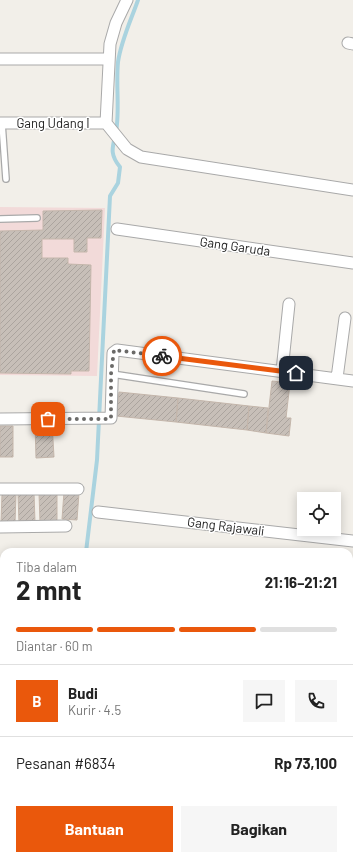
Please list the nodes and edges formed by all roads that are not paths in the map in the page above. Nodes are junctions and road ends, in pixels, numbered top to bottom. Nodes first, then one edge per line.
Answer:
1 (127, 0) edge
2 (0, 59) edge
3 (108, 59) junction
4 (1, 123) edge
5 (107, 125) junction
6 (6, 179) dead end
7 (353, 190) edge
8 (37, 218) dead end
9 (0, 219) edge
10 (116, 229) dead end
11 (353, 263) edge
12 (289, 304) dead end
13 (345, 318) dead end
14 (282, 371) junction
15 (111, 374) junction
16 (338, 378) junction
17 (353, 380) edge
18 (244, 394) dead end
19 (0, 419) edge
20 (0, 489) edge
21 (78, 489) dead end
22 (98, 512) dead end
23 (66, 526) dead end
24 (0, 527) edge
25 (353, 541) edge

1 - 3 street
2 - 3 street
3 - 5 street
4 - 5 street, Gang Udang I
4 - 6 lane
5 - 7 street
8 - 9 lane
10 - 11 street, Gang Garuda
12 - 14 street
13 - 16 street
14 - 15 street
14 - 16 street
15 - 18 lane
15 - 19 street
16 - 17 street
20 - 21 street
22 - 25 street, Gang Rajawali
23 - 24 street

